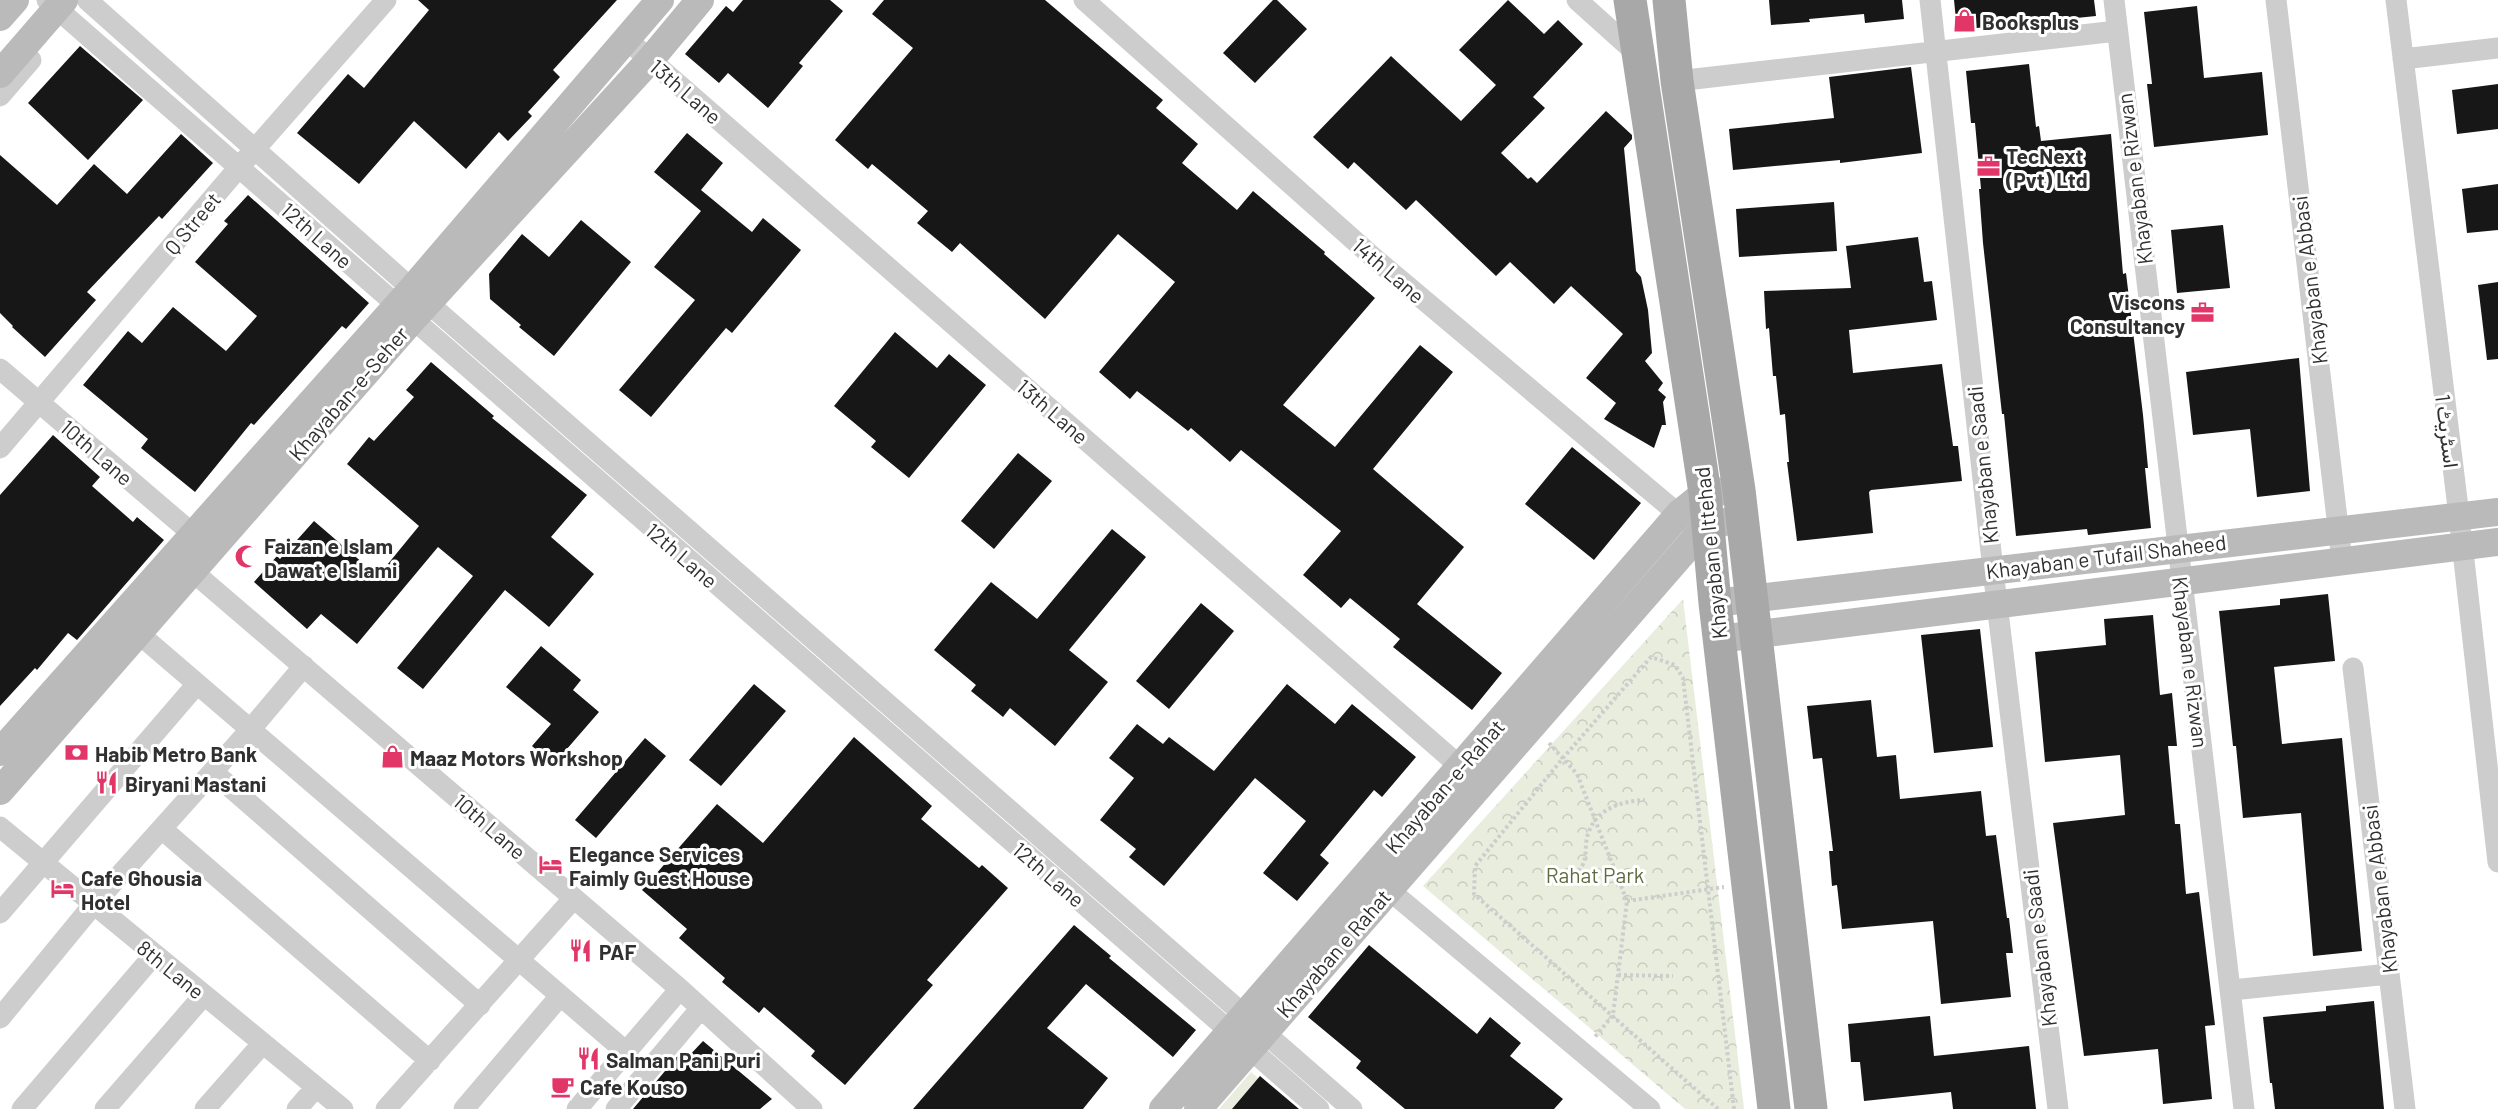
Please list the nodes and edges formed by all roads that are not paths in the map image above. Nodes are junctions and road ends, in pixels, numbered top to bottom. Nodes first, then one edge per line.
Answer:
1 (15, 0) edge
2 (87, 0) edge
3 (386, 0) edge
4 (660, 0) edge
5 (700, 0) edge
6 (1084, 0) edge
7 (1577, 0) edge
8 (1630, 0) edge
9 (1669, 0) edge
10 (1930, 0) edge
11 (2114, 0) edge
12 (2276, 0) edge
13 (2396, 0) edge
14 (63, 5) edge
15 (0, 17) edge
16 (2117, 31) junction
17 (626, 39) junction
18 (2498, 48) edge
19 (1636, 53) junction
20 (1937, 53) junction
21 (2403, 58) junction
22 (650, 60) junction
23 (0, 74) edge
24 (1677, 81) junction
25 (0, 96) edge
26 (255, 148) junction
27 (240, 166) junction
28 (412, 304) junction
29 (0, 369) edge
30 (40, 403) junction
31 (0, 448) edge
32 (1741, 505) junction
33 (2498, 512) edge
34 (1698, 516) junction
35 (2454, 517) junction
36 (2343, 529) junction
37 (194, 535) junction
38 (2498, 542) edge
39 (2458, 547) junction
40 (2177, 548) junction
41 (2347, 560) junction
42 (1993, 570) junction
43 (192, 571) junction
44 (2181, 580) junction
45 (1753, 597) junction
46 (1715, 603) junction
47 (1997, 604) junction
48 (138, 633) junction
49 (1757, 633) junction
50 (1719, 639) junction
51 (304, 666) junction
52 (2353, 668) dead end
53 (197, 684) junction
54 (250, 730) junction
55 (0, 752) edge
56 (213, 772) junction
57 (1470, 775) junction
58 (0, 791) edge
59 (0, 826) edge
60 (162, 829) junction
61 (2498, 862) edge
62 (43, 863) junction
63 (1388, 889) junction
64 (574, 898) junction
65 (93, 905) junction
66 (0, 913) edge
67 (154, 955) junction
68 (518, 962) junction
69 (2389, 974) junction
70 (680, 989) junction
71 (2232, 990) junction
72 (204, 995) junction
73 (561, 996) junction
74 (480, 1005) junction
75 (701, 1008) junction
76 (0, 1018) edge
77 (1247, 1033) junction
78 (263, 1043) junction
79 (625, 1052) junction
80 (430, 1061) junction
81 (316, 1087) junction
82 (22, 1109) edge
83 (105, 1109) edge
84 (205, 1109) edge
85 (297, 1109) edge
86 (343, 1109) edge
87 (387, 1109) edge
88 (464, 1109) edge
89 (577, 1109) edge
90 (616, 1109) edge
91 (812, 1109) edge
92 (1163, 1109) edge
93 (1198, 1109) edge
94 (1319, 1109) edge
95 (1352, 1109) edge
96 (1650, 1109) edge
97 (1774, 1109) edge
98 (1811, 1109) edge
99 (2058, 1109) edge
100 (2244, 1109) edge
101 (2405, 1109) edge

1 - 15 street
2 - 26 street, 12th Lane
3 - 26 street, Q Street
4 - 17 street, Khayaban-e-Seher
5 - 22 street, Khayaban-e-Seher
6 - 34 street, 14th Lane
7 - 19 street
8 - 19 main road, Khayaban e Ittehad
9 - 24 main road, Khayaban e Ittehad
10 - 20 street, Khayaban e Saadi
11 - 16 street, Khayaban e Rizwan
12 - 36 street, Khayaban e Abbasi
13 - 21 street, اسٹریٹ 1
14 - 23 street
14 - 25 street
14 - 27 street, 12th Lane
16 - 20 street
16 - 40 street, Khayaban e Rizwan
17 - 22 street, 13th Lane
17 - 28 street, Khayaban-e-Seher
18 - 21 street
19 - 34 main road, Khayaban e Ittehad
20 - 24 street
20 - 42 street, Khayaban e Saadi
21 - 35 street, اسٹریٹ 1
22 - 28 street, Khayaban-e-Seher
22 - 57 street, 13th Lane
24 - 32 main road, Khayaban e Ittehad
26 - 27 street, Q Street
26 - 28 street, 12th Lane
27 - 28 street, 12th Lane
27 - 30 street, Q Street
28 - 37 street, Khayaban-e-Seher
28 - 43 street, Khayaban-e-Seher
28 - 77 street, 12th Lane
29 - 30 street, 10th Lane
30 - 31 street, Q Street
30 - 37 street, 10th Lane
32 - 34 street
32 - 45 main road, Khayaban e Ittehad
33 - 35 street, Khayaban e Tufail Shaheed
34 - 46 main road, Khayaban e Ittehad
34 - 57 street, Khayaban-e-Rahat
34 - 57 street, Khayaban e Rahat
35 - 36 street, Khayaban e Tufail Shaheed
35 - 39 street, اسٹریٹ 1
36 - 40 street, Khayaban e Tufail Shaheed
36 - 41 street, Khayaban e Abbasi
37 - 55 street, Khayaban-e-Seher
38 - 39 street, Khayaban e Tufail Shaheed
39 - 41 street, Khayaban e Tufail Shaheed
39 - 61 street, اسٹریٹ 1
40 - 42 street, Khayaban e Tufail Shaheed
40 - 44 street, Khayaban e Rizwan
41 - 44 street, Khayaban e Tufail Shaheed
42 - 45 street, Khayaban e Tufail Shaheed
42 - 47 street, Khayaban e Saadi
43 - 48 street, Khayaban-e-Seher
43 - 51 street, 10th Lane
44 - 47 street, Khayaban e Tufail Shaheed
44 - 71 street, Khayaban e Rizwan
45 - 46 street, Khayaban e Tufail Shaheed
45 - 49 main road, Khayaban e Ittehad
46 - 50 main road, Khayaban e Ittehad
47 - 49 street, Khayaban e Tufail Shaheed
47 - 99 street, Khayaban e Saadi
48 - 53 street
48 - 58 street, Khayaban-e-Seher
49 - 50 street, Khayaban e Tufail Shaheed
49 - 98 main road, Khayaban e Ittehad
50 - 97 main road, Khayaban e Ittehad
51 - 54 street
51 - 64 street, 10th Lane
52 - 69 street, Khayaban e Abbasi
53 - 54 street
53 - 62 street
54 - 56 street
54 - 68 street
56 - 60 street
56 - 74 street
57 - 63 street, Khayaban e Rahat
57 - 77 street, Khayaban-e-Rahat
59 - 62 street, 8th Lane
60 - 65 street
60 - 80 street
62 - 65 street, 8th Lane
62 - 66 street
63 - 77 street, Khayaban e Rahat
63 - 96 street
64 - 68 street
64 - 70 street, 10th Lane
65 - 67 street, 8th Lane
65 - 76 street
67 - 72 street, 8th Lane
67 - 82 street
68 - 73 street
68 - 74 street
69 - 71 street
69 - 101 street, Khayaban e Abbasi
70 - 75 street, 10th Lane
70 - 79 street
71 - 100 street, Khayaban e Rizwan
72 - 78 street, 8th Lane
72 - 83 street
73 - 79 street
73 - 88 street
74 - 80 street
75 - 90 street
75 - 91 street, 10th Lane
77 - 92 street, Khayaban-e-Rahat
77 - 93 street, Khayaban e Rahat
77 - 94 street, 12th Lane
77 - 95 street, 12th Lane
78 - 81 street, 8th Lane
78 - 84 street
79 - 89 street
80 - 87 street
81 - 85 street
81 - 86 street, 8th Lane

